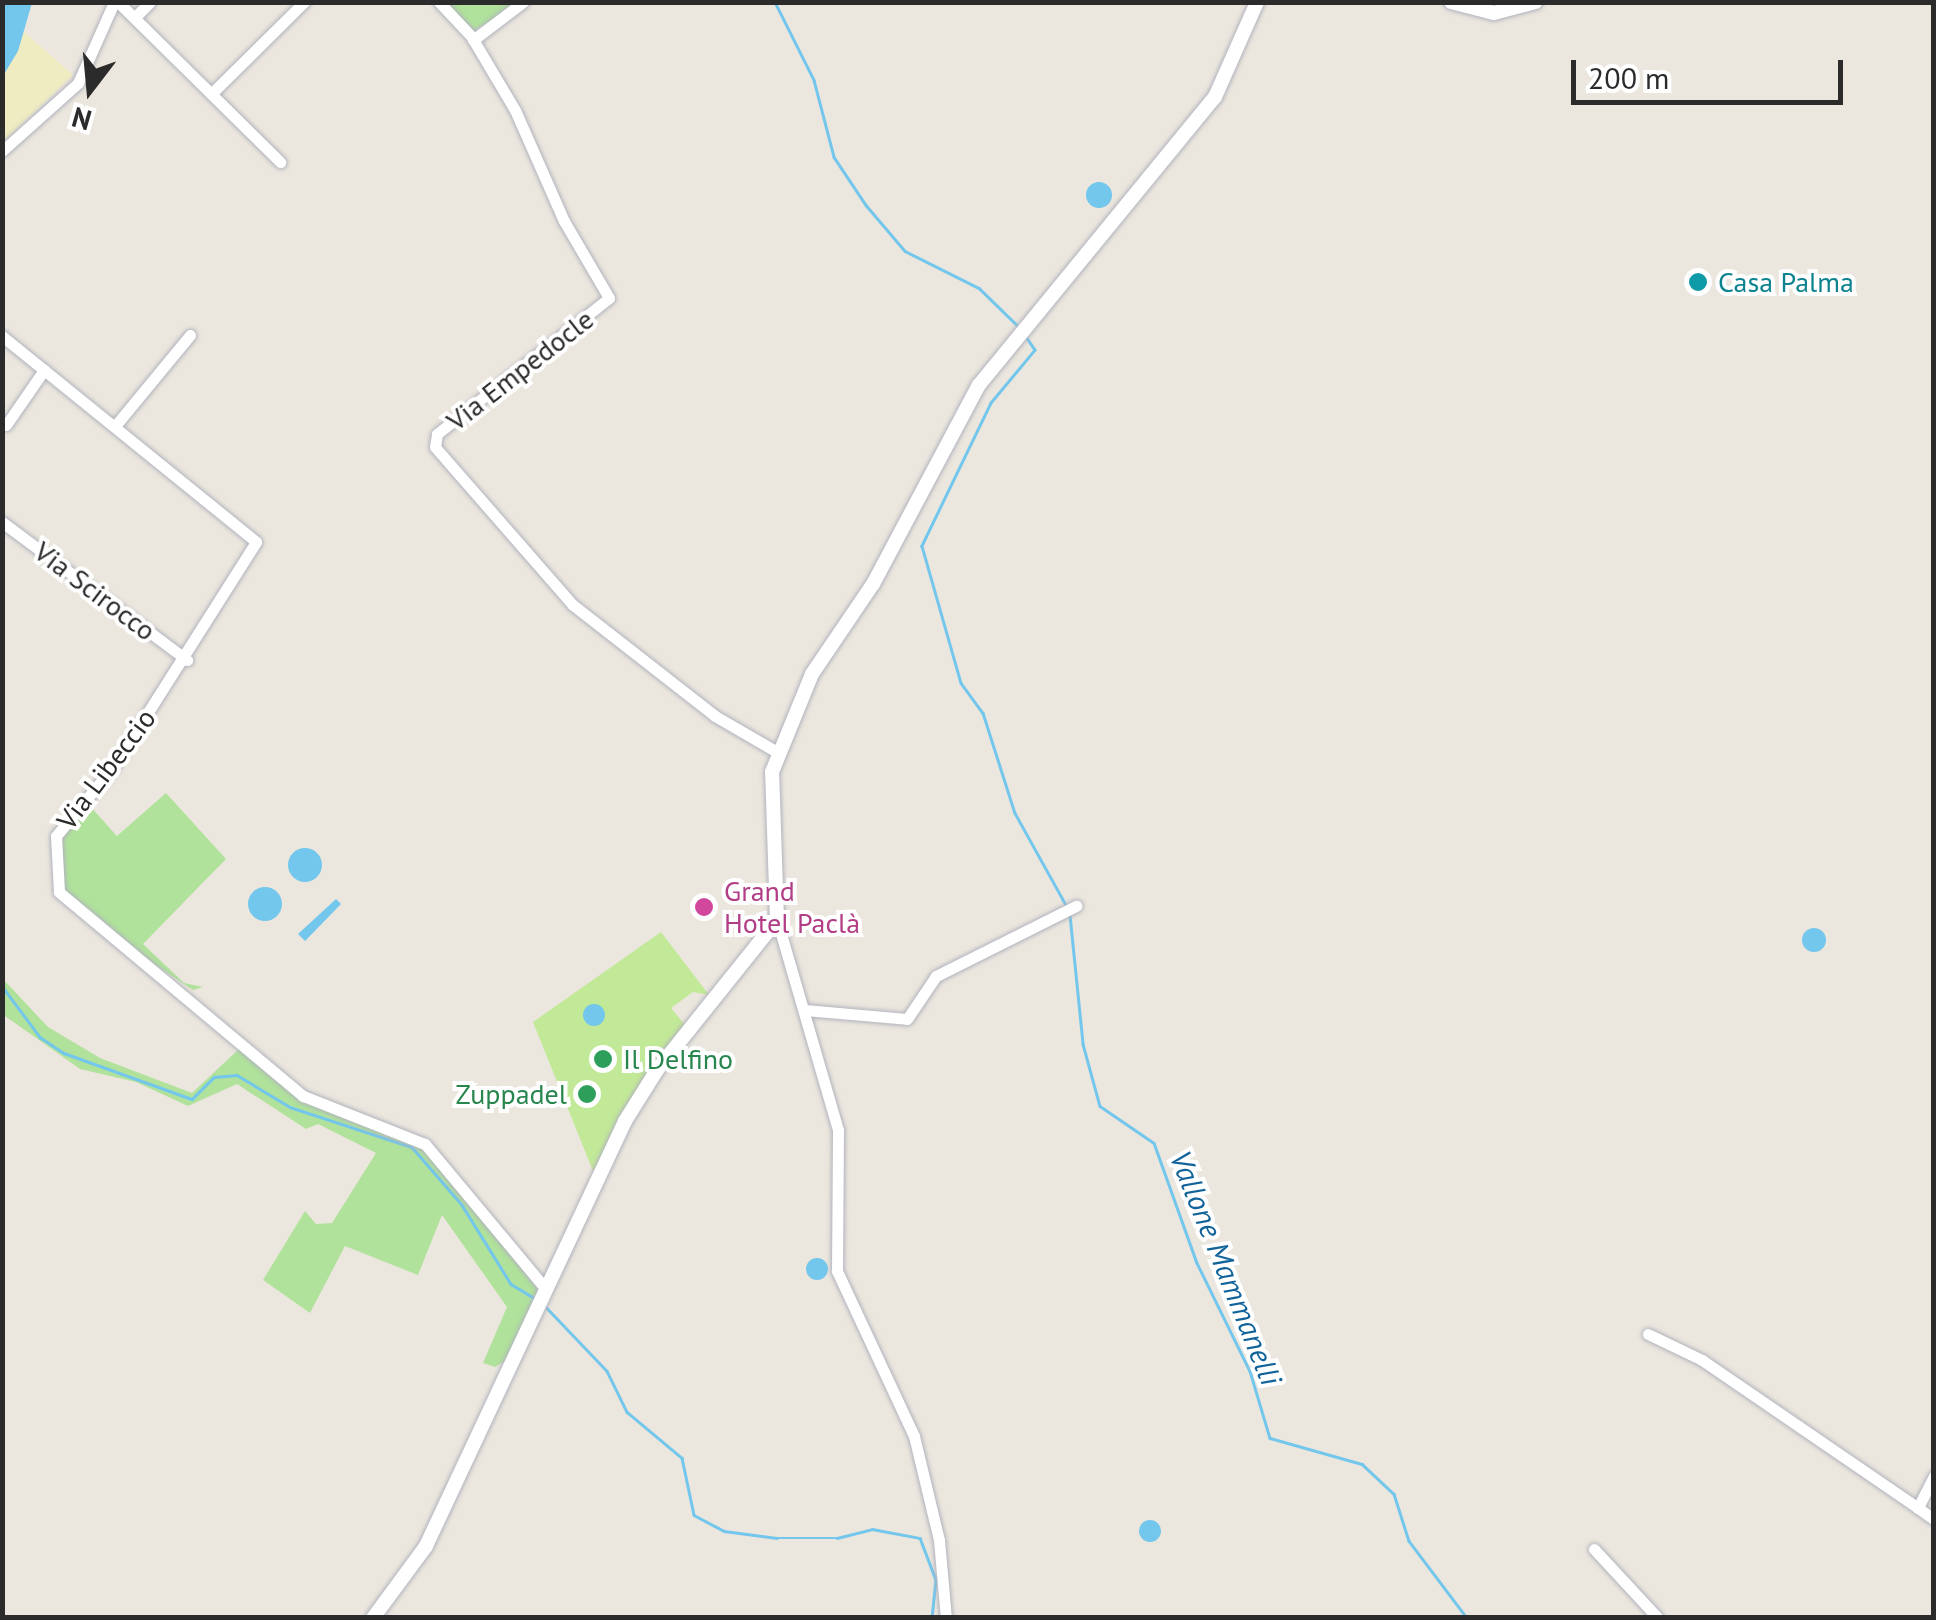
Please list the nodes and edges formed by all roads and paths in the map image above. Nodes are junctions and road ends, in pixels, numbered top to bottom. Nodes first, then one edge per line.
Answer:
1 (116, 2) edge
2 (150, 2) edge
3 (439, 2) edge
4 (523, 2) edge
5 (1257, 2) edge
6 (1451, 2) edge
7 (1536, 2) edge
8 (296, 5) edge
9 (137, 15) junction
10 (473, 40) junction
11 (211, 94) junction
12 (2, 152) edge
13 (280, 162) dead end
14 (190, 335) dead end
15 (2, 336) edge
16 (44, 370) junction
17 (6, 425) dead end
18 (115, 426) junction
19 (2, 522) edge
20 (186, 660) junction
21 (777, 752) junction
22 (1076, 906) dead end
23 (777, 920) junction
24 (805, 1010) junction
25 (545, 1288) junction
26 (1648, 1334) dead end
27 (1934, 1476) edge
28 (1918, 1508) junction
29 (1934, 1519) edge
30 (1594, 1549) dead end
31 (373, 1618) edge
32 (946, 1618) edge
33 (1658, 1618) edge

1 - 9 street
1 - 12 street
2 - 9 street
3 - 10 street, Via Empedocle
4 - 10 street
5 - 21 street
6 - 7 street
8 - 11 street
9 - 11 street
10 - 21 street, Via Empedocle
11 - 13 street
14 - 18 street
15 - 16 street, Via Libeccio
16 - 17 street
16 - 18 street, Via Libeccio
18 - 20 street, Via Libeccio
19 - 20 street, Via Scirocco
20 - 25 street, Via Libeccio
21 - 23 street
22 - 24 street
23 - 24 street
23 - 25 street
24 - 32 street
25 - 31 street
26 - 28 street
27 - 28 street
28 - 29 street
30 - 33 street

